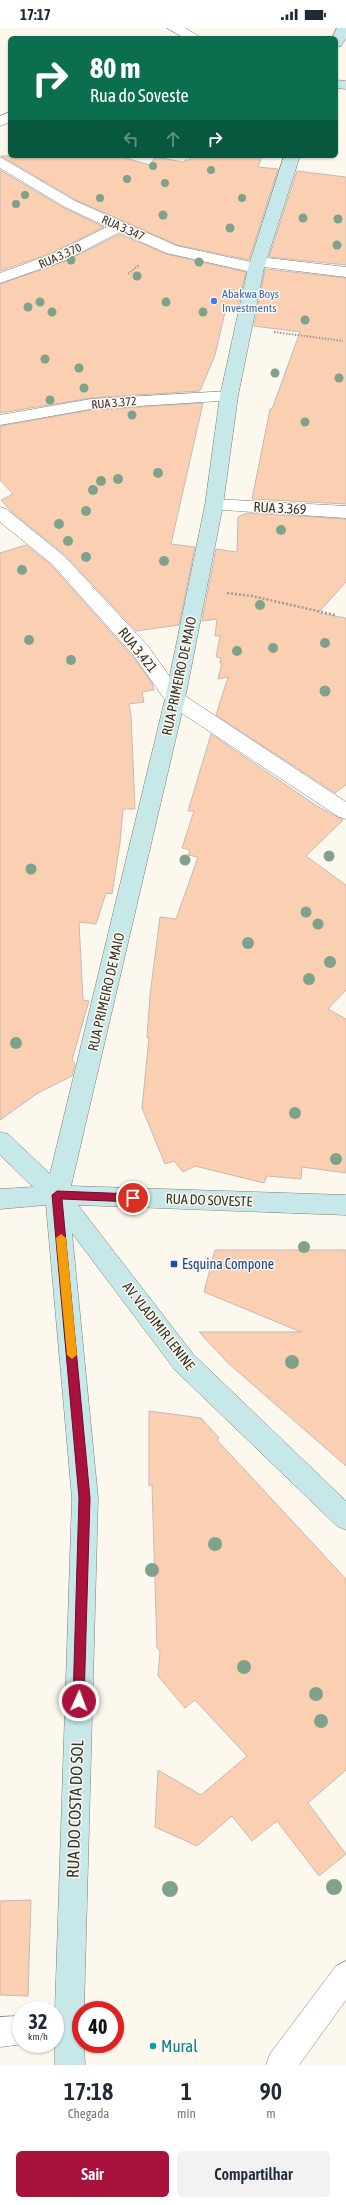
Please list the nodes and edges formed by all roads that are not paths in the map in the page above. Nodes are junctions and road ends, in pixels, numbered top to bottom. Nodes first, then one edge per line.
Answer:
1 (344, 28) edge
2 (176, 29) edge
3 (164, 36) edge
4 (191, 36) edge
5 (338, 39) edge
6 (291, 158) edge
7 (0, 162) edge
8 (118, 227) junction
9 (258, 265) junction
10 (346, 272) edge
11 (0, 278) edge
12 (229, 396) junction
13 (0, 420) edge
14 (214, 504) junction
15 (346, 512) edge
16 (0, 513) edge
17 (175, 699) junction
18 (346, 812) edge
19 (0, 1141) edge
20 (57, 1195) junction
21 (0, 1199) edge
22 (346, 1205) edge
23 (346, 1518) edge
24 (346, 1976) edge
25 (63, 2001) edge
26 (0, 2032) edge
27 (12, 2032) edge
28 (64, 2039) edge
29 (70, 2065) edge
30 (280, 2065) edge

1 - 5 street
2 - 3 street
2 - 4 street
6 - 9 street, RUA PRIMEIRO DE MAIO
7 - 8 street, RUA 3.347
8 - 9 street, RUA 3.347
8 - 11 street, RUA 3.370
9 - 10 street, RUA 3.347
9 - 12 street, RUA PRIMEIRO DE MAIO
12 - 13 street, RUA 3.372
12 - 14 street, RUA PRIMEIRO DE MAIO
14 - 15 street, RUA 3.369
14 - 17 street, RUA PRIMEIRO DE MAIO
16 - 17 street, RUA 3.421
17 - 18 street, RUA 3.421
17 - 20 street, RUA PRIMEIRO DE MAIO
19 - 20 street, AV. VLADIMIR LENINE
20 - 21 street, RUA DO SOVESTE
20 - 22 street, RUA DO SOVESTE
20 - 23 street, AV. VLADIMIR LENINE
20 - 25 street, RUA DO COSTA DO SOL
24 - 30 street
26 - 27 street
28 - 29 street, RUA DO COSTA DO SOL

